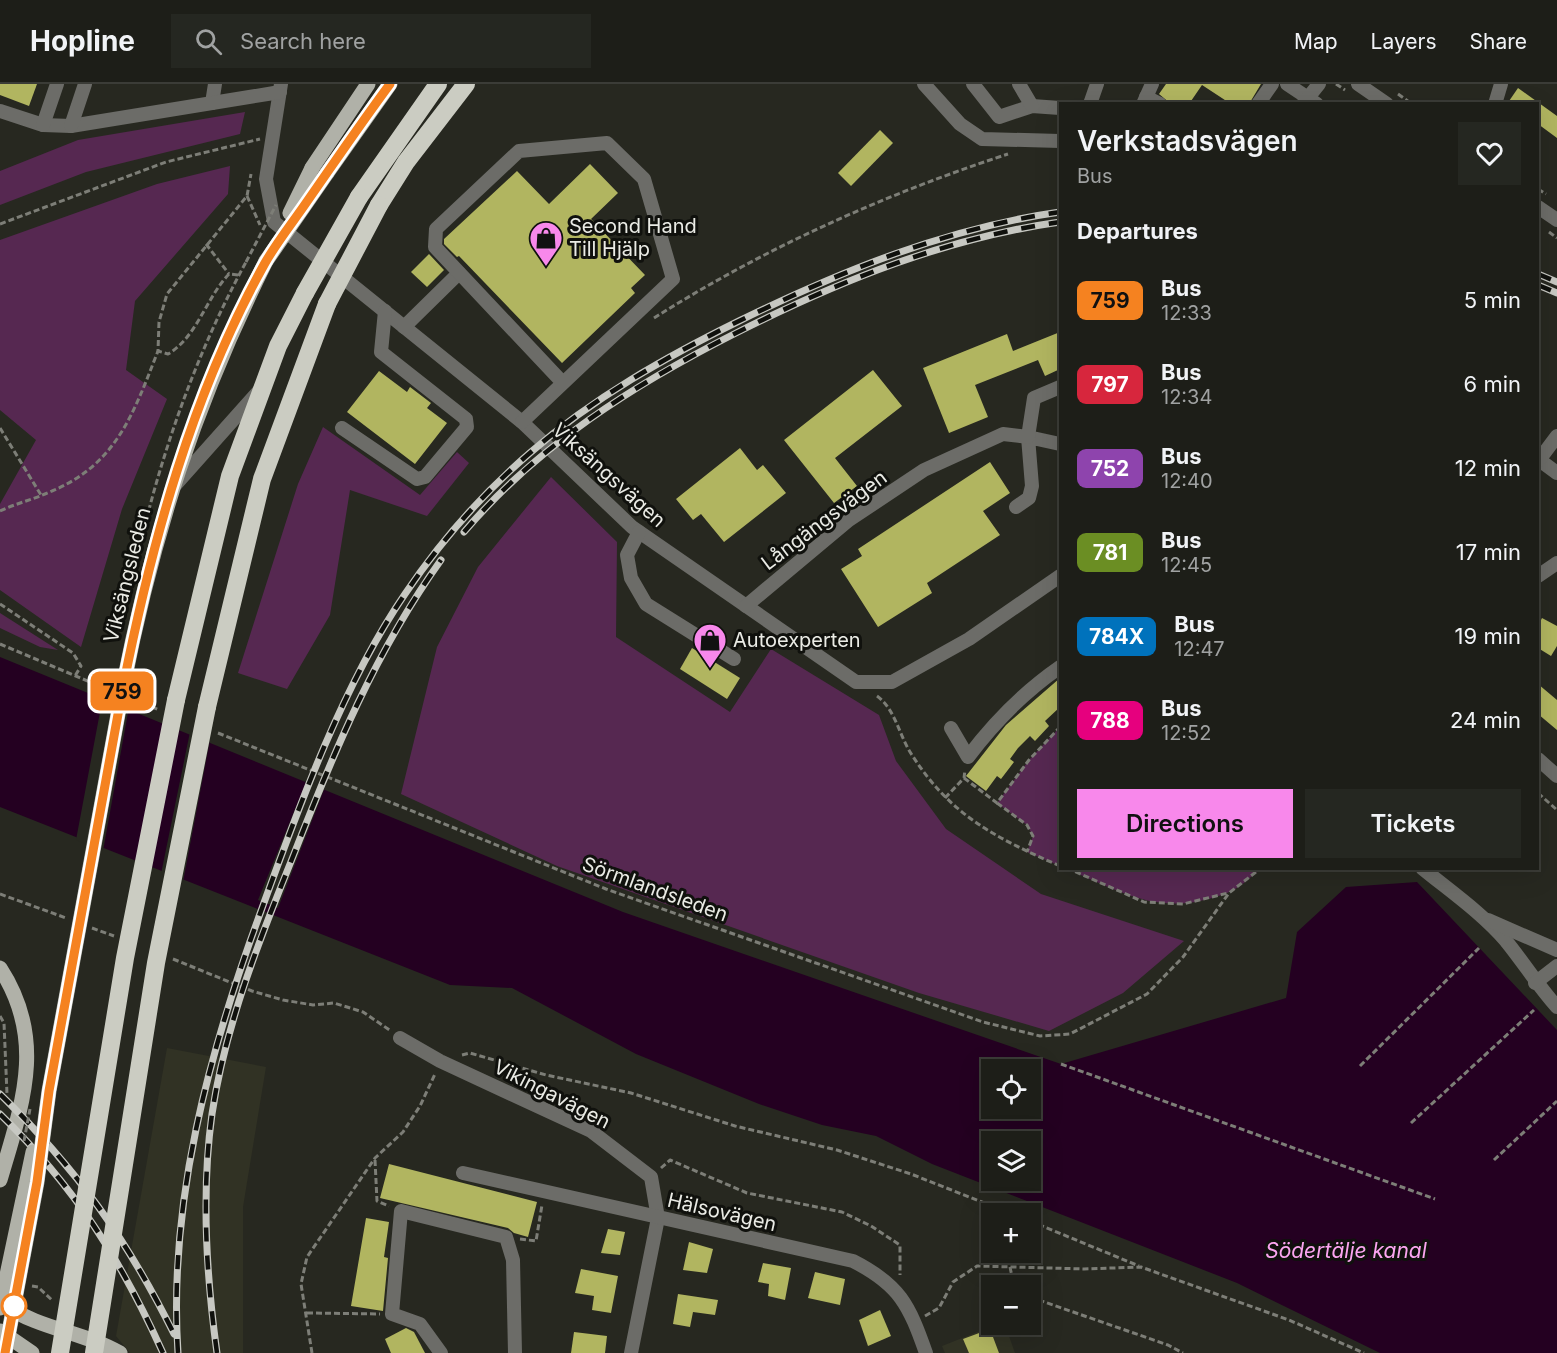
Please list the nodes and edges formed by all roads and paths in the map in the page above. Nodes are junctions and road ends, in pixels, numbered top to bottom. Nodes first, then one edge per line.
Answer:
1 (57, 84) edge
2 (85, 84) edge
3 (215, 84) edge
4 (368, 84) edge
5 (390, 84) edge
6 (438, 84) edge
7 (466, 84) edge
8 (924, 84) edge
9 (973, 84) edge
10 (1019, 84) edge
11 (1097, 84) edge
12 (1272, 84) edge
13 (1287, 84) edge
14 (1319, 84) edge
15 (1358, 84) edge
16 (1501, 84) edge
17 (281, 88) edge
18 (1091, 102) edge
19 (1259, 102) edge
20 (1309, 102) edge
21 (1384, 102) edge
22 (1496, 102) edge
23 (212, 103) junction
24 (1032, 106) junction
25 (1059, 108) edge
26 (0, 111) edge
27 (43, 125) junction
28 (71, 126) junction
29 (273, 135) junction
30 (257, 139) junction
31 (1059, 141) edge
32 (255, 151) dead end
33 (1013, 153) dead end
34 (320, 170) junction
35 (251, 173) dead end
36 (277, 203) dead end
37 (1539, 208) edge
38 (1557, 220) edge
39 (0, 224) edge
40 (206, 244) junction
41 (246, 262) dead end
42 (459, 273) junction
43 (229, 274) junction
44 (239, 275) dead end
45 (385, 311) junction
46 (653, 319) dead end
47 (404, 327) junction
48 (158, 351) junction
49 (563, 383) junction
50 (262, 387) junction
51 (1059, 387) edge
52 (522, 422) junction
53 (0, 428) edge
54 (342, 428) dead end
55 (1557, 436) edge
56 (1028, 437) junction
57 (1059, 444) edge
58 (1539, 459) edge
59 (1539, 461) edge
60 (1557, 473) edge
61 (170, 491) junction
62 (41, 495) junction
63 (1016, 507) dead end
64 (0, 511) edge
65 (639, 532) junction
66 (1557, 563) edge
67 (1539, 575) edge
68 (1059, 577) edge
69 (0, 604) edge
70 (746, 606) junction
71 (0, 644) edge
72 (734, 659) dead end
73 (1059, 668) edge
74 (75, 676) junction
75 (119, 693) dead end
76 (130, 698) dead end
77 (163, 711) dead end
78 (951, 728) dead end
79 (1059, 728) edge
80 (218, 733) dead end
81 (1539, 760) edge
82 (1557, 776) edge
83 (1539, 794) edge
84 (945, 798) dead end
85 (997, 803) junction
86 (1557, 810) edge
87 (1027, 852) dead end
88 (1072, 870) edge
89 (1259, 870) edge
90 (1424, 870) edge
91 (1229, 893) junction
92 (0, 894) edge
93 (1480, 916) junction
94 (68, 920) dead end
95 (1479, 948) dead end
96 (1557, 950) edge
97 (164, 955) dead end
98 (1557, 966) edge
99 (0, 968) edge
100 (1535, 983) junction
101 (1557, 1006) edge
102 (1534, 1010) dead end
103 (0, 1016) edge
104 (400, 1038) joint
105 (440, 1061) junction
106 (0, 1062) edge
107 (1061, 1064) dead end
108 (1360, 1066) dead end
109 (6, 1068) junction
110 (49, 1091) junction
111 (7, 1096) dead end
112 (1557, 1101) edge
113 (1411, 1123) dead end
114 (375, 1158) junction
115 (1494, 1160) dead end
116 (463, 1173) dead end
117 (651, 1177) junction
118 (0, 1180) edge
119 (545, 1191) junction
120 (1435, 1199) dead end
121 (984, 1203) edge
122 (401, 1211) junction
123 (658, 1218) junction
124 (1041, 1226) edge
125 (506, 1237) junction
126 (1010, 1267) junction
127 (1141, 1267) junction
128 (1012, 1275) edge
129 (900, 1295) junction
130 (0, 1298) edge
131 (1041, 1302) edge
132 (0, 1308) edge
133 (307, 1314) junction
134 (392, 1314) junction
135 (915, 1322) junction
136 (0, 1331) edge
137 (5, 1353) edge
138 (32, 1353) edge
139 (60, 1353) edge
140 (94, 1353) edge
141 (120, 1353) edge
142 (312, 1353) edge
143 (441, 1353) edge
144 (514, 1353) edge
145 (631, 1353) edge
146 (926, 1353) edge
147 (1183, 1353) edge
148 (1364, 1353) edge

1 - 27 street
2 - 28 street
3 - 23 street
4 - 34 main road, Viksängsleden
5 - 34 main road, Viksängsleden
6 - 50 highway, bridge
7 - 140 highway, bridge
8 - 31 street
9 - 24 street
10 - 24 street
11 - 18 street
12 - 19 street
13 - 20 street
14 - 20 street
15 - 21 street
16 - 22 street
17 - 23 street
17 - 29 street, Viksängsvägen
23 - 28 street
24 - 25 street
26 - 27 street
27 - 28 street
29 - 30 path
29 - 45 street, Viksängsvägen
30 - 32 path
30 - 39 path
33 - 46 path
34 - 61 main road, Viksängsleden, bridge
35 - 40 path
36 - 41 path, bridge
37 - 38 street
40 - 43 path
40 - 48 path
42 - 47 street
42 - 49 street
42 - 49 street
43 - 44 path
43 - 48 path
45 - 47 street, Viksängsvägen
45 - 54 street
47 - 52 street, Viksängsvägen
48 - 62 path
49 - 52 street
50 - 61 street
50 - 139 highway, bridge
51 - 56 street
52 - 65 street, Viksängsvägen
53 - 62 path
55 - 58 street
56 - 57 street, Långängsvägen
56 - 63 street
56 - 70 street, Långängsvägen
59 - 60 street
61 - 110 main road, Viksängsleden, bridge
62 - 64 path
65 - 70 street, Viksängsvägen
65 - 72 street
66 - 67 street
68 - 70 street, Viksängsvägen
69 - 74 path
71 - 74 path
73 - 78 street
74 - 75 path
76 - 77 path
79 - 85 path
80 - 91 path, Sörmlandsleden
81 - 82 street
83 - 86 path
84 - 85 path
85 - 87 path
88 - 91 path
89 - 91 path, Sörmlandsleden
90 - 93 street
92 - 94 path
93 - 96 street
93 - 100 street
95 - 108 path
97 - 104 path
98 - 100 street
99 - 118 main road
100 - 101 street
102 - 113 path
103 - 109 path
104 - 105 street, Vikingavägen
105 - 114 path
105 - 117 street, Vikingavägen
105 - 121 path
106 - 109 path
107 - 120 path
109 - 111 path
110 - 132 main road, bridge
110 - 137 main road, bridge
112 - 115 path
114 - 122 path
114 - 133 path
116 - 119 street, Hälsovägen
117 - 123 street
117 - 129 path
119 - 123 street, Hälsovägen
119 - 125 path
122 - 125 street
122 - 134 street
123 - 129 street, Hälsovägen
123 - 145 street
124 - 127 path
125 - 144 street
126 - 127 path
126 - 128 path
126 - 135 path
127 - 148 path
129 - 135 street, Hälsovägen
130 - 141 main road
131 - 147 path
133 - 134 path
133 - 142 path
134 - 143 street
135 - 146 street, Hälsovägen
136 - 138 main road

